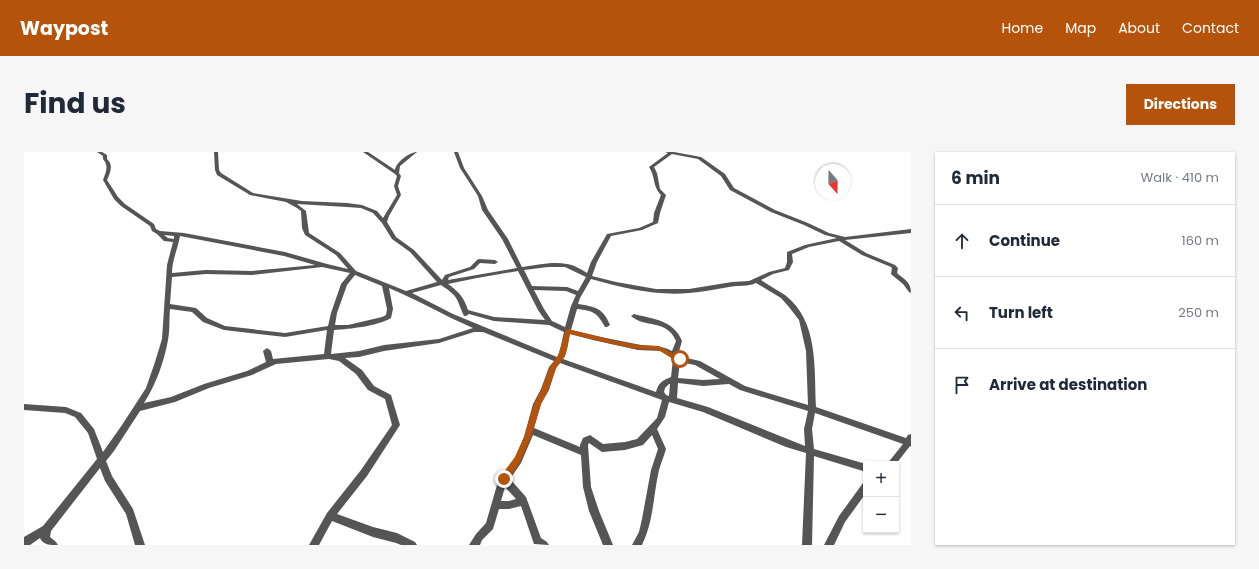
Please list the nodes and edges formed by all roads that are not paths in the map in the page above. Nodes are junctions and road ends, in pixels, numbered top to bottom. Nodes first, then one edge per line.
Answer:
1 (99, 152) edge
2 (216, 152) edge
3 (365, 152) edge
4 (415, 152) edge
5 (456, 152) edge
6 (669, 153) edge
7 (397, 173) junction
8 (287, 200) junction
9 (384, 222) junction
10 (911, 231) edge
11 (177, 238) junction
12 (843, 239) junction
13 (495, 262) dead end
14 (326, 266) junction
15 (520, 269) junction
16 (354, 272) junction
17 (169, 275) junction
18 (589, 276) junction
19 (758, 280) junction
20 (442, 281) junction
21 (385, 284) junction
22 (530, 288) junction
23 (911, 291) edge
24 (406, 293) junction
25 (580, 294) junction
26 (167, 306) junction
27 (574, 306) junction
28 (465, 311) junction
29 (634, 316) dead end
30 (550, 323) junction
31 (470, 324) junction
32 (607, 325) dead end
33 (330, 328) junction
34 (483, 330) junction
35 (568, 332) junction
36 (266, 351) dead end
37 (327, 356) junction
38 (676, 357) junction
39 (558, 360) junction
40 (270, 363) junction
41 (674, 379) junction
42 (729, 381) junction
43 (667, 398) junction
44 (24, 407) edge
45 (137, 408) junction
46 (812, 409) junction
47 (652, 429) junction
48 (530, 430) junction
49 (910, 441) edge
50 (810, 452) junction
51 (584, 453) junction
52 (101, 460) junction
53 (893, 461) edge
54 (863, 467) edge
55 (504, 479) junction
56 (863, 490) edge
57 (523, 500) junction
58 (495, 504) junction
59 (330, 516) junction
60 (46, 529) junction
61 (24, 543) edge
62 (53, 545) edge
63 (140, 545) edge
64 (314, 545) edge
65 (412, 545) edge
66 (474, 545) edge
67 (544, 545) edge
68 (608, 545) edge
69 (637, 545) edge
70 (807, 545) edge
71 (829, 545) edge

1 - 11 street
2 - 8 street
3 - 7 street
4 - 7 street
5 - 15 street
6 - 12 street
6 - 18 street
7 - 9 street
8 - 9 street
8 - 16 street
9 - 20 street
10 - 12 street
11 - 14 street
11 - 17 street
12 - 19 street
12 - 23 street
13 - 20 street
14 - 16 street
14 - 17 street
15 - 18 street
15 - 20 street
15 - 22 street
16 - 21 street
16 - 33 street
17 - 26 street
18 - 19 street
18 - 25 street
19 - 46 street
20 - 24 street
20 - 28 street
21 - 24 street
21 - 33 street
22 - 25 street
22 - 30 street
24 - 31 street
25 - 27 street
26 - 33 street
26 - 45 street
27 - 32 street
27 - 35 street
28 - 30 street
28 - 31 street
29 - 38 street
30 - 35 street
31 - 34 street
33 - 37 street
34 - 37 street
34 - 39 street
35 - 38 street
35 - 39 street
36 - 40 street
37 - 40 street
37 - 59 street
38 - 41 street
38 - 42 street
39 - 43 street
39 - 48 street
40 - 45 street
41 - 42 street
41 - 43 street
41 - 43 street
42 - 46 street
43 - 47 street
43 - 50 street
44 - 52 street
45 - 52 street
46 - 49 street
46 - 50 street
47 - 51 street
47 - 69 street
48 - 51 street
48 - 55 street
49 - 53 street
50 - 54 street
50 - 70 street
51 - 68 street
52 - 60 street
52 - 63 street
55 - 57 street
55 - 58 street
56 - 71 street
57 - 58 street
57 - 67 street
58 - 66 street
59 - 64 street
59 - 65 street
60 - 61 street
60 - 62 street

